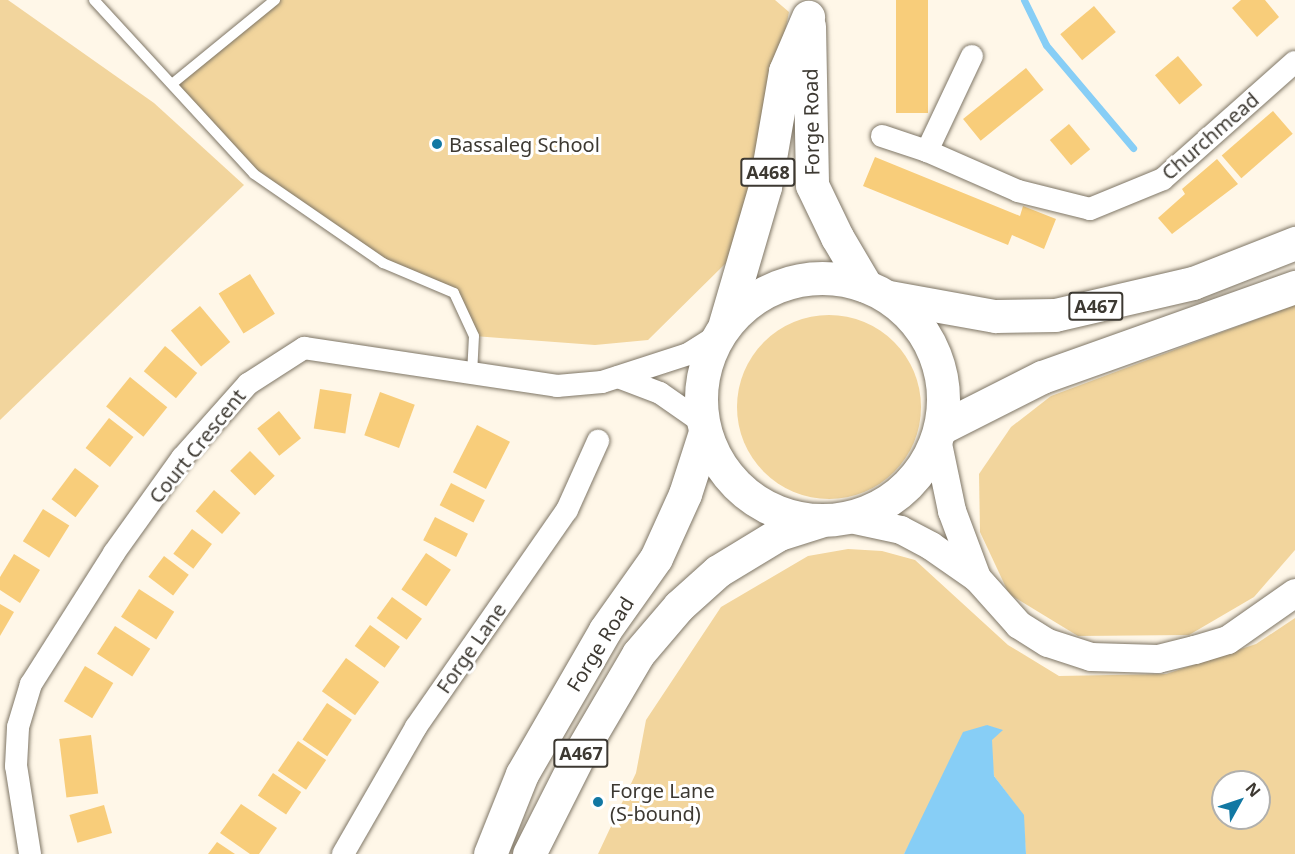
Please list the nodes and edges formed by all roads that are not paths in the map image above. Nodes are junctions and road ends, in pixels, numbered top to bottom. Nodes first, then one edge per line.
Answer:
1 (94, 0) edge
2 (275, 0) edge
3 (808, 8) edge
4 (972, 56) dead end
5 (1295, 62) edge
6 (172, 84) junction
7 (882, 136) dead end
8 (927, 151) junction
9 (1295, 243) edge
10 (1295, 287) edge
11 (878, 292) junction
12 (722, 331) junction
13 (472, 373) junction
14 (618, 377) junction
15 (704, 427) junction
16 (939, 433) junction
17 (598, 441) dead end
18 (834, 519) junction
19 (977, 578) junction
20 (1295, 593) edge
21 (30, 854) edge
22 (343, 854) edge
23 (490, 854) edge
24 (529, 854) edge

1 - 6 lane
2 - 6 lane
3 - 11 main road, Forge Road / A468
3 - 12 main road, Forge Road / A468
4 - 8 street
5 - 8 street, Churchmead
6 - 13 lane
7 - 8 street, Churchmead
9 - 11 main road, A467
10 - 16 main road, A467
11 - 12 main road
11 - 16 main road
12 - 14 street, Court Crescent
12 - 15 main road, Forge Road
13 - 14 street, Court Crescent
13 - 21 street, Court Crescent
14 - 15 street, Court Crescent
15 - 18 main road
15 - 23 main road, Forge Road / A467
16 - 18 main road, Forge Road
16 - 19 street
17 - 22 street, Forge Lane
18 - 19 street
18 - 24 main road, Forge Road / A467
19 - 20 street

